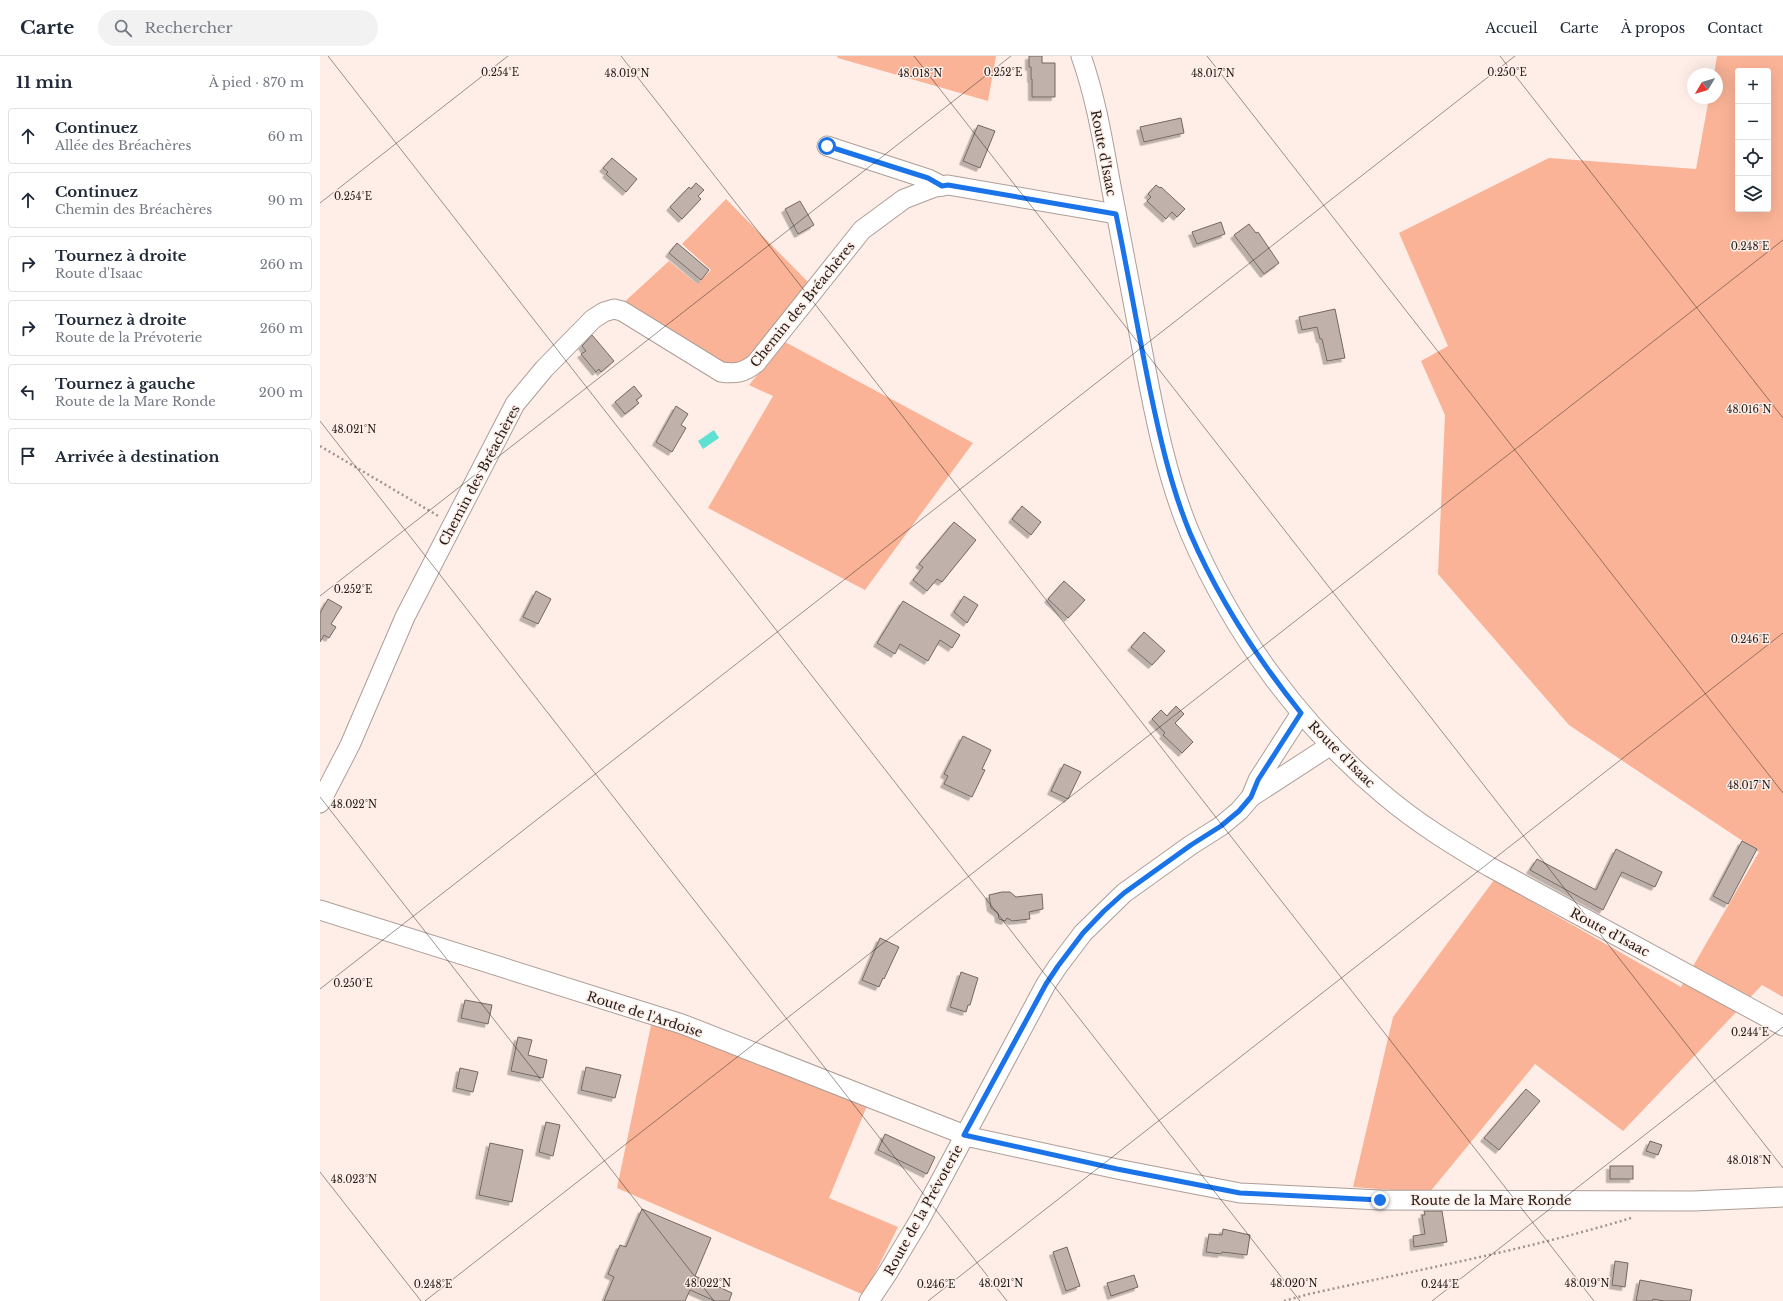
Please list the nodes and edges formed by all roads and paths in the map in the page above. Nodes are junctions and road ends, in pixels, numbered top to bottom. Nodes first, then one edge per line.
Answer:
1 (1081, 56) edge
2 (827, 146) dead end
3 (942, 186) junction
4 (1116, 214) junction
5 (320, 446) edge
6 (452, 524) junction
7 (1301, 713) junction
8 (1330, 745) junction
9 (1251, 797) junction
10 (320, 803) edge
11 (320, 910) edge
12 (1783, 1026) edge
13 (964, 1135) junction
14 (1783, 1197) edge
15 (1636, 1216) dead end
16 (869, 1301) edge
17 (1284, 1301) edge

1 - 4 street, Route d'Isaac
2 - 3 street
3 - 4 street, Chemin des Bréachères
3 - 6 street, Chemin des Bréachères
4 - 7 street, Route d'Isaac
5 - 6 path
6 - 10 street, Chemin des Bréachères
7 - 8 street, Route d'Isaac
7 - 9 street, Route de la Prévoterie
8 - 9 street, Route de la Prévoterie
8 - 12 street, Route d'Isaac
9 - 13 street, Route de la Prévoterie
11 - 13 street, Route de l'Ardoise
13 - 14 street, Route de la Mare Ronde
13 - 16 street, Route de la Prévoterie
15 - 17 path

